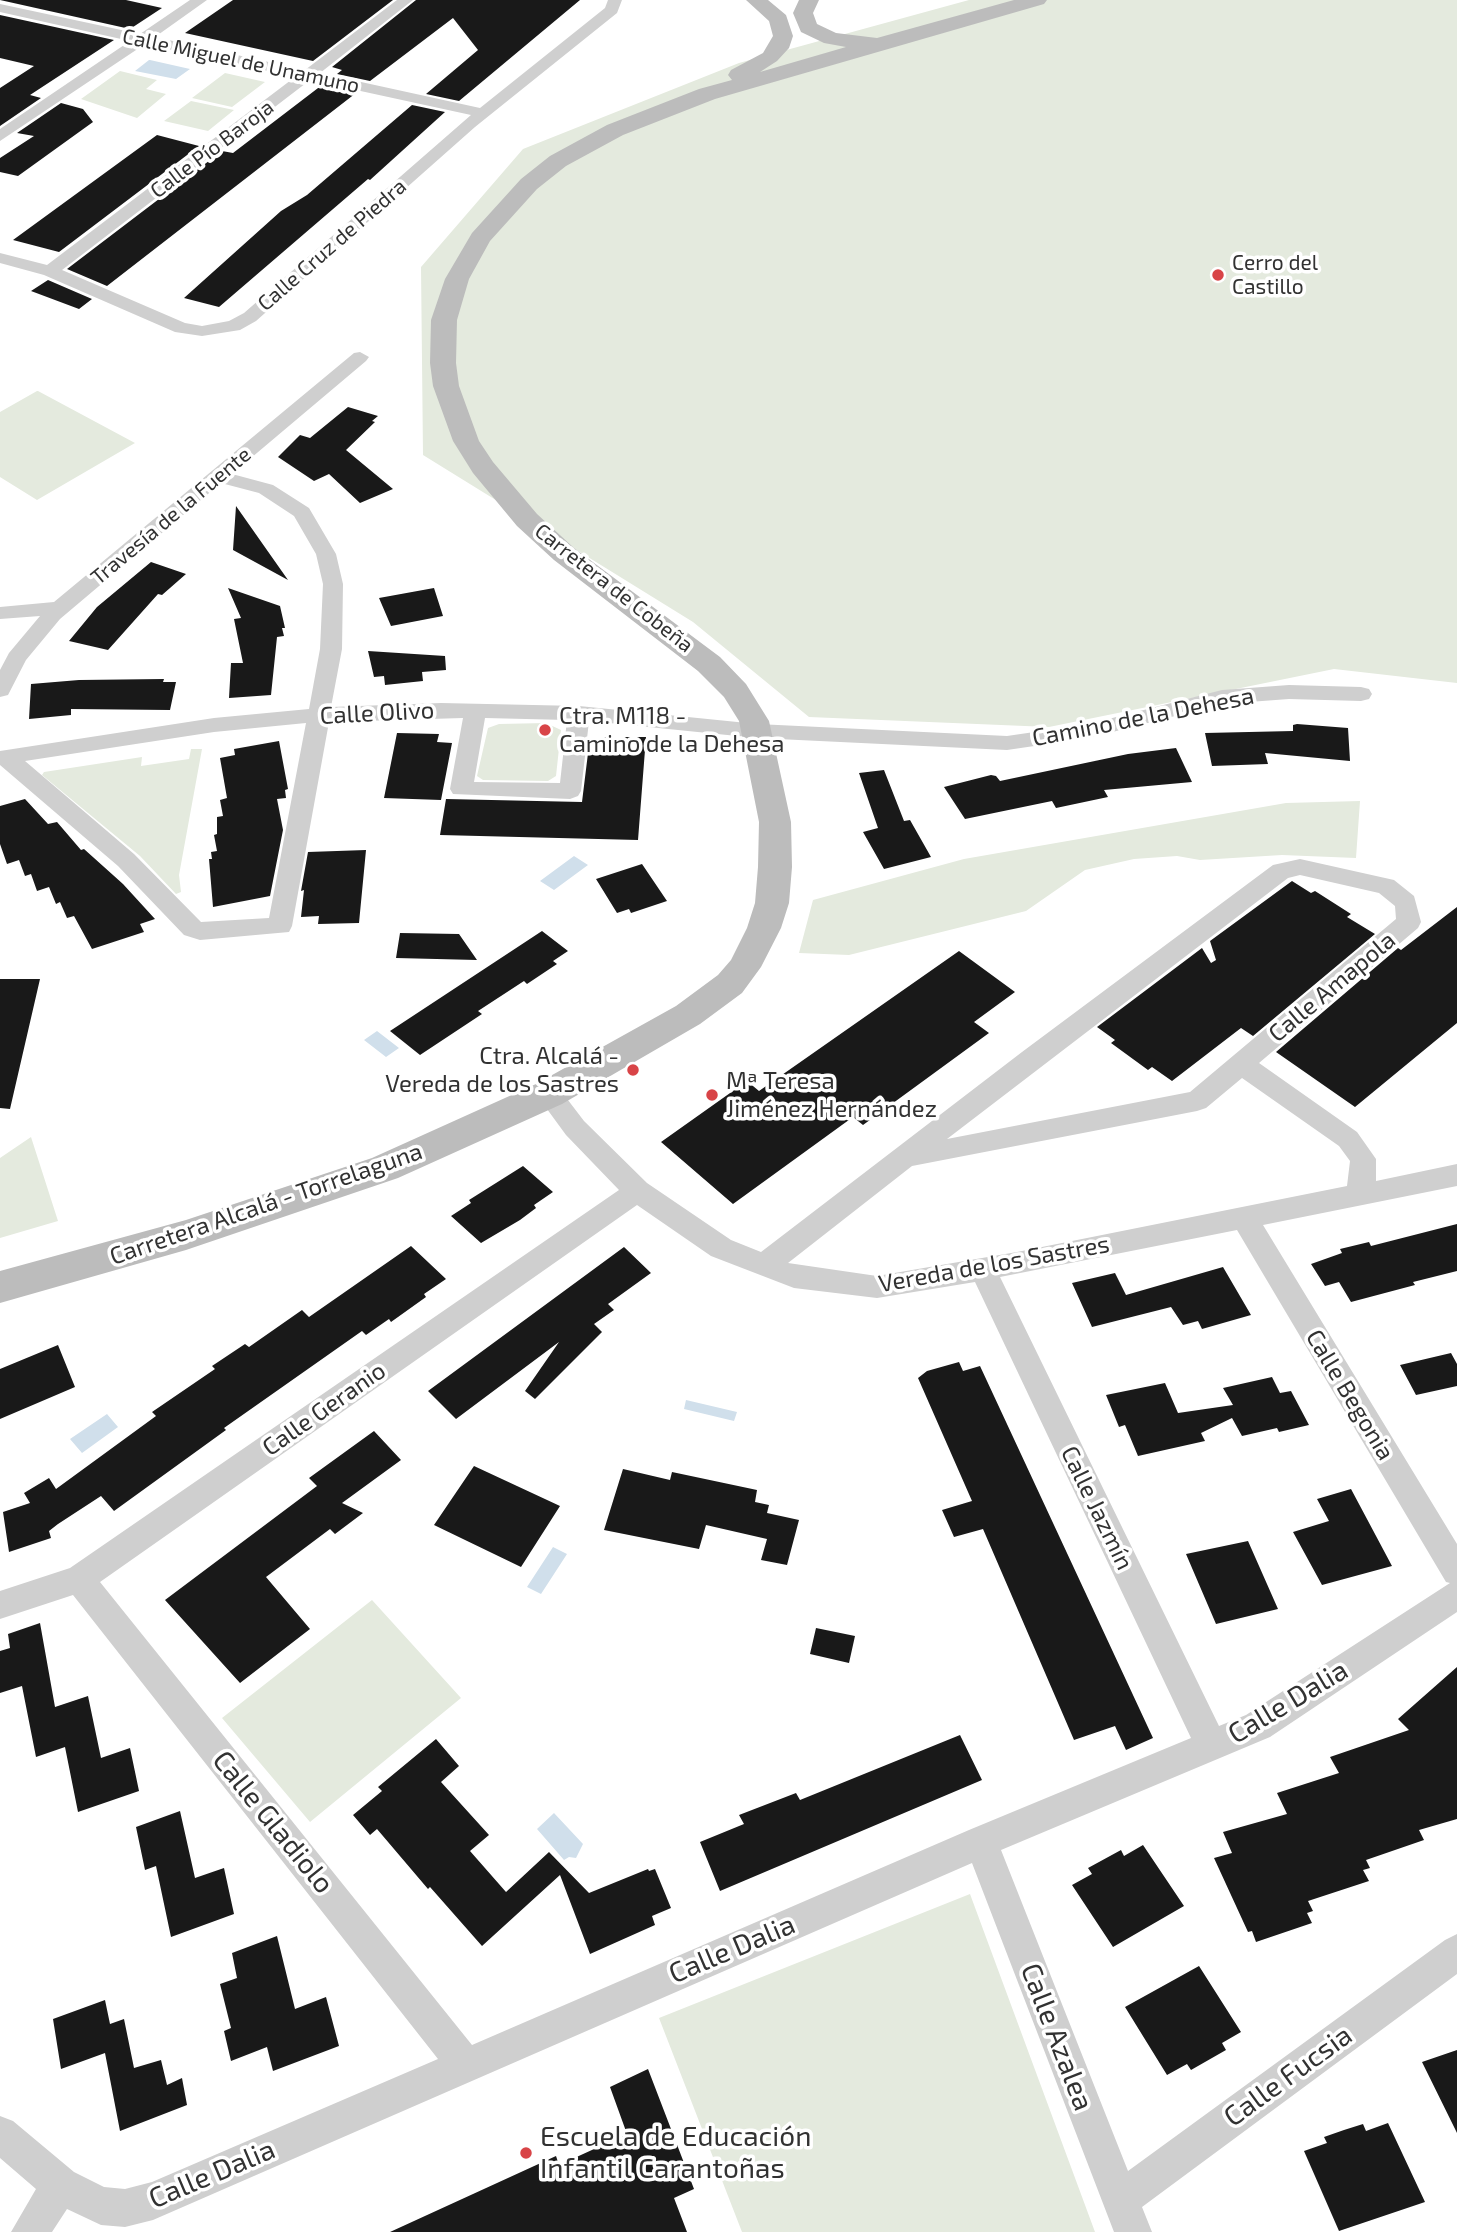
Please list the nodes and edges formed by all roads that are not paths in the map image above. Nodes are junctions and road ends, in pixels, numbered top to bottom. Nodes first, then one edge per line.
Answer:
1 (200, 0) edge
2 (407, 0) edge
3 (615, 0) edge
4 (756, 0) edge
5 (786, 0) edge
6 (1037, 0) edge
7 (949, 4) dead end
8 (0, 8) edge
9 (807, 14) edge
10 (916, 32) junction
11 (141, 40) junction
12 (878, 44) junction
13 (310, 75) junction
14 (717, 89) junction
15 (483, 113) junction
16 (0, 136) edge
17 (0, 258) edge
18 (50, 271) junction
19 (360, 357) dead end
20 (218, 476) junction
21 (62, 608) junction
22 (0, 613) edge
23 (0, 690) edge
24 (1361, 694) dead end
25 (475, 710) junction
26 (579, 713) junction
27 (318, 715) junction
28 (757, 731) junction
29 (4, 758) edge
30 (1241, 1064) junction
31 (549, 1094) junction
32 (905, 1157) junction
33 (1457, 1175) edge
34 (637, 1191) junction
35 (1358, 1196) junction
36 (1244, 1217) junction
37 (765, 1265) junction
38 (982, 1270) junction
39 (0, 1287) edge
40 (1457, 1572) edge
41 (79, 1579) junction
42 (1457, 1595) edge
43 (0, 1605) edge
44 (1212, 1746) junction
45 (981, 1842) junction
46 (1457, 1952) edge
47 (465, 2065) junction
48 (0, 2134) edge
49 (61, 2185) junction
50 (1126, 2216) edge
51 (30, 2232) edge

1 - 11 street
2 - 13 street, Calle Pío Baroja
3 - 15 street, Calle Cruz de Piedra
4 - 14 street
5 - 9 street
6 - 10 street, Carretera de Cobeña
7 - 10 street
8 - 11 street, Calle Miguel de Unamuno
9 - 12 street
9 - 14 street
10 - 12 street, Carretera de Cobeña
11 - 13 street, Calle Miguel de Unamuno
11 - 16 street
12 - 14 street, Carretera de Cobeña
13 - 15 street, Calle Miguel de Unamuno
13 - 18 street, Calle Pío Baroja
14 - 28 street, Carretera de Cobeña
15 - 18 street, Calle Cruz de Piedra
17 - 18 street, Calle Cruz de Piedra
19 - 20 street, Travesía de la Fuente
20 - 21 street, Travesía de la Fuente
20 - 27 street
21 - 22 street
21 - 23 street, Travesía de la Fuente
24 - 28 street, Camino de la Dehesa
25 - 26 street, Calle Olivo
25 - 26 street
25 - 27 street, Calle Olivo
26 - 28 street, Calle Olivo
27 - 29 street, Calle Olivo
27 - 29 street
28 - 31 street, Carretera Alcalá - Torrelaguna
30 - 32 street, Calle Amapola
30 - 32 street, Calle Amapola
30 - 35 street
31 - 34 street, Vereda de los Sastres
31 - 39 street, Carretera Alcalá - Torrelaguna
32 - 37 street, Calle Amapola
33 - 35 street, Vereda de los Sastres
34 - 37 street, Vereda de los Sastres
34 - 41 street, Calle Geranio
35 - 36 street, Vereda de los Sastres
36 - 38 street, Vereda de los Sastres
36 - 40 street, Calle Begonia
37 - 38 street, Vereda de los Sastres
38 - 44 street, Calle Jazmín
41 - 43 street, Calle Geranio
41 - 47 street, Calle Gladiolo
42 - 44 street, Calle Dalia
44 - 45 street, Calle Dalia
45 - 47 street, Calle Dalia
45 - 50 street, Calle Azalea
46 - 50 street, Calle Fucsia
47 - 49 street, Calle Dalia
48 - 49 street, Calle Dalia
49 - 51 street

